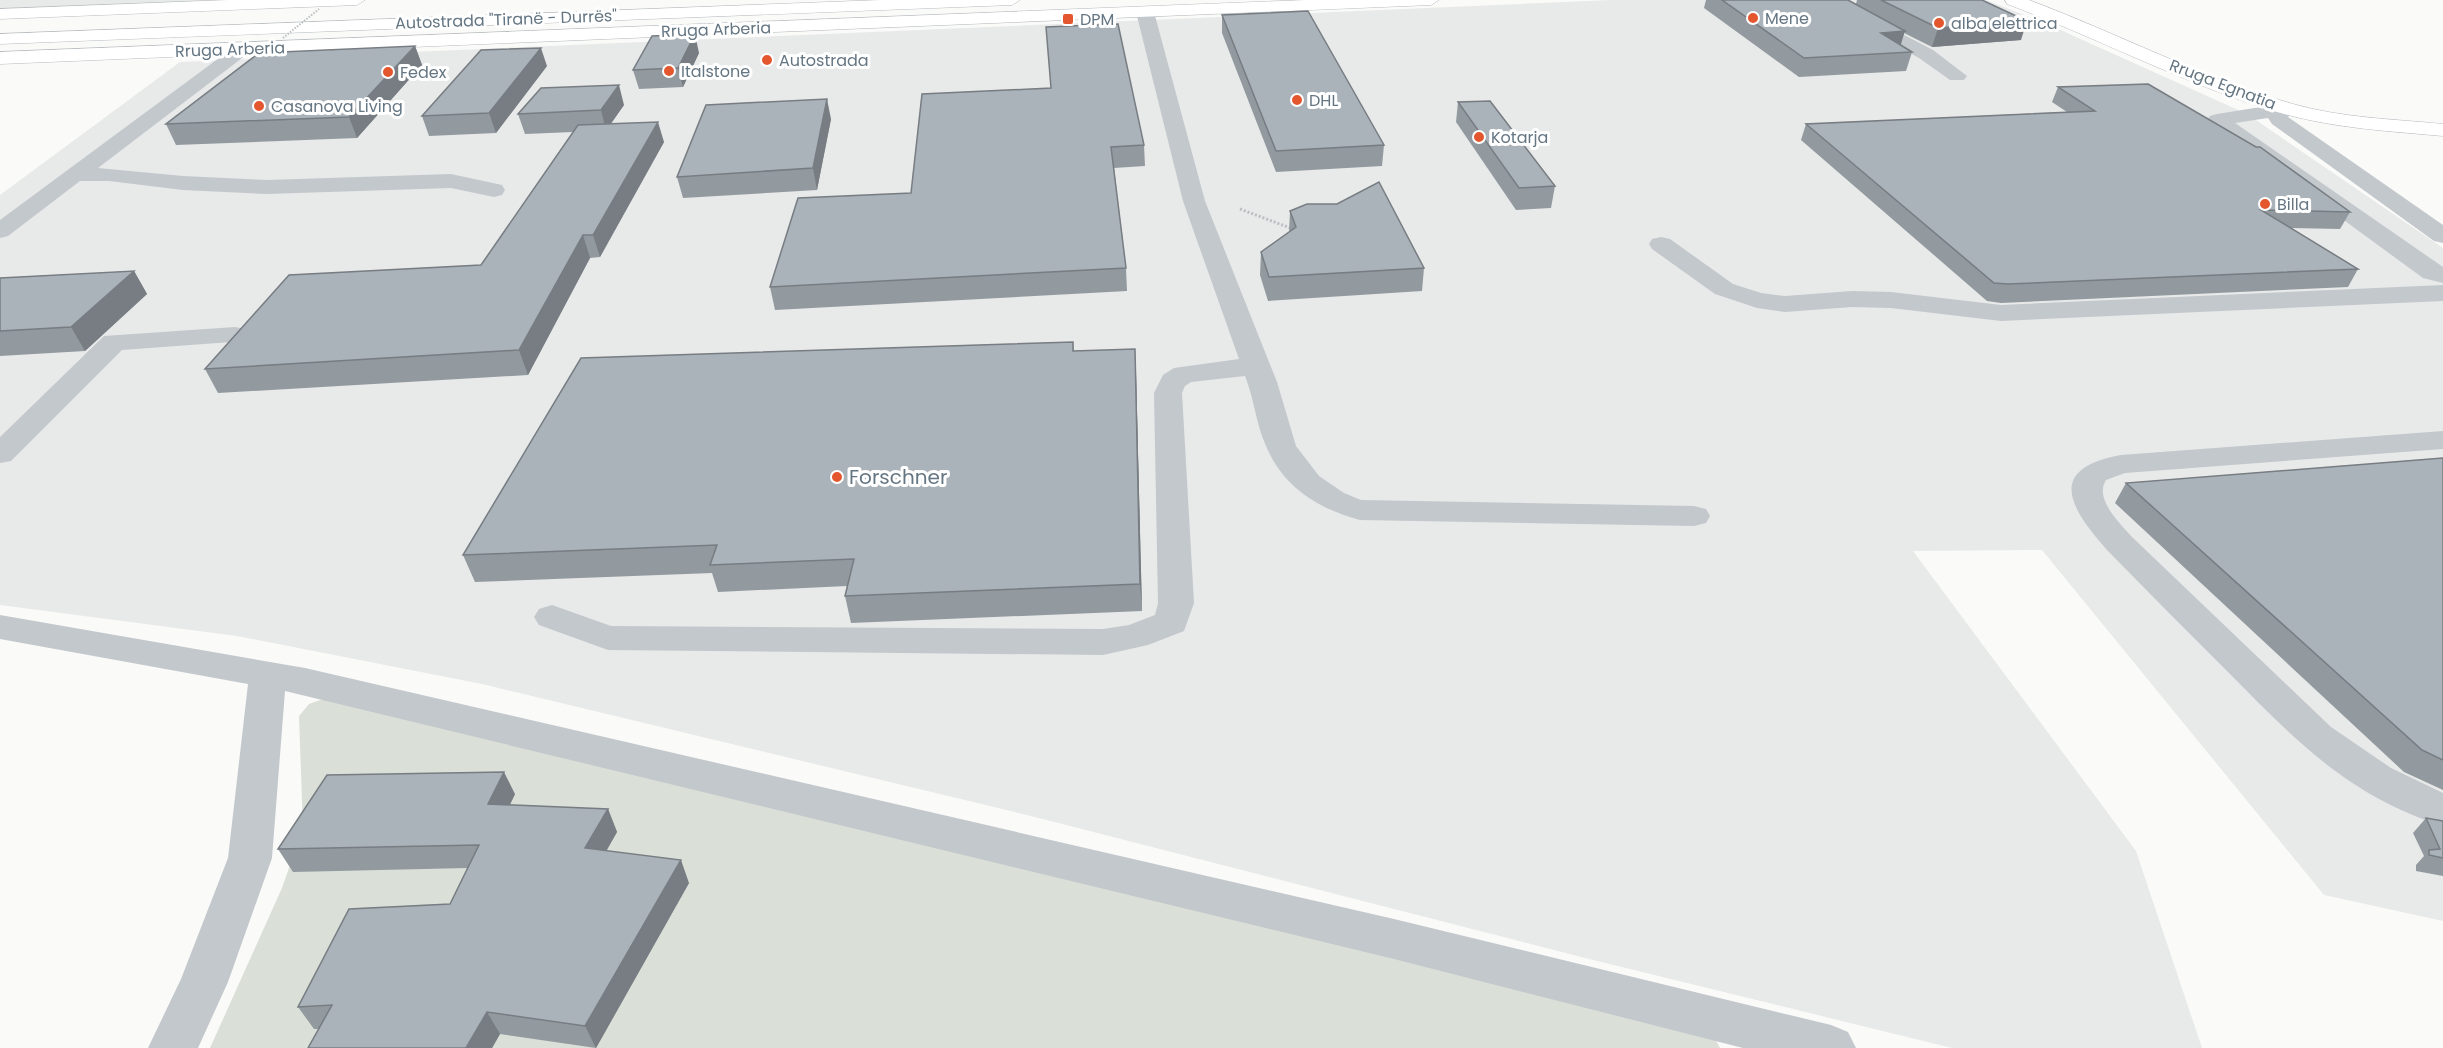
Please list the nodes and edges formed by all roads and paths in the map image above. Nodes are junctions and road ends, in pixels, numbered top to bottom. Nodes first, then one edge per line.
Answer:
1 (357, 0) edge
2 (708, 0) edge
3 (1012, 0) edge
4 (1431, 0) edge
5 (1824, 0) edge
6 (2013, 0) edge
7 (301, 1) edge
8 (233, 2) edge
9 (319, 9) dead end
10 (1145, 12) junction
11 (0, 14) edge
12 (0, 27) edge
13 (283, 38) dead end
14 (0, 39) edge
15 (244, 48) junction
16 (0, 58) edge
17 (1957, 76) dead end
18 (2286, 108) junction
19 (2443, 130) edge
20 (75, 175) junction
21 (494, 190) dead end
22 (1240, 209) dead end
23 (1296, 230) edge
24 (0, 231) edge
25 (2443, 236) edge
26 (1661, 244) dead end
27 (2443, 275) edge
28 (2443, 293) edge
29 (235, 335) edge
30 (1255, 366) junction
31 (2443, 440) edge
32 (0, 454) edge
33 (1694, 516) dead end
34 (552, 617) dead end
35 (0, 627) edge
36 (268, 674) junction
37 (2443, 810) edge
38 (173, 1048) edge
39 (1831, 1048) edge

1 - 7 main road
2 - 12 main road, Autostrada "Tiranë - Durrës"
3 - 14 main road, Autostrada "Tiranë - Durrës"
4 - 10 main road, Rruga Arberia
5 - 17 street
6 - 18 main road, Rruga Egnatia
7 - 8 main road
8 - 11 main road
9 - 13 path, bridge
10 - 15 main road, Rruga Arberia
10 - 30 street
15 - 16 main road, Rruga Arberia
15 - 20 street
18 - 19 main road, Rruga Egnatia
18 - 25 street
18 - 27 street
20 - 21 street
20 - 24 street
22 - 23 path
26 - 28 street
29 - 32 street
30 - 33 street
30 - 34 street
31 - 37 street
35 - 36 street
36 - 38 street
36 - 39 street

